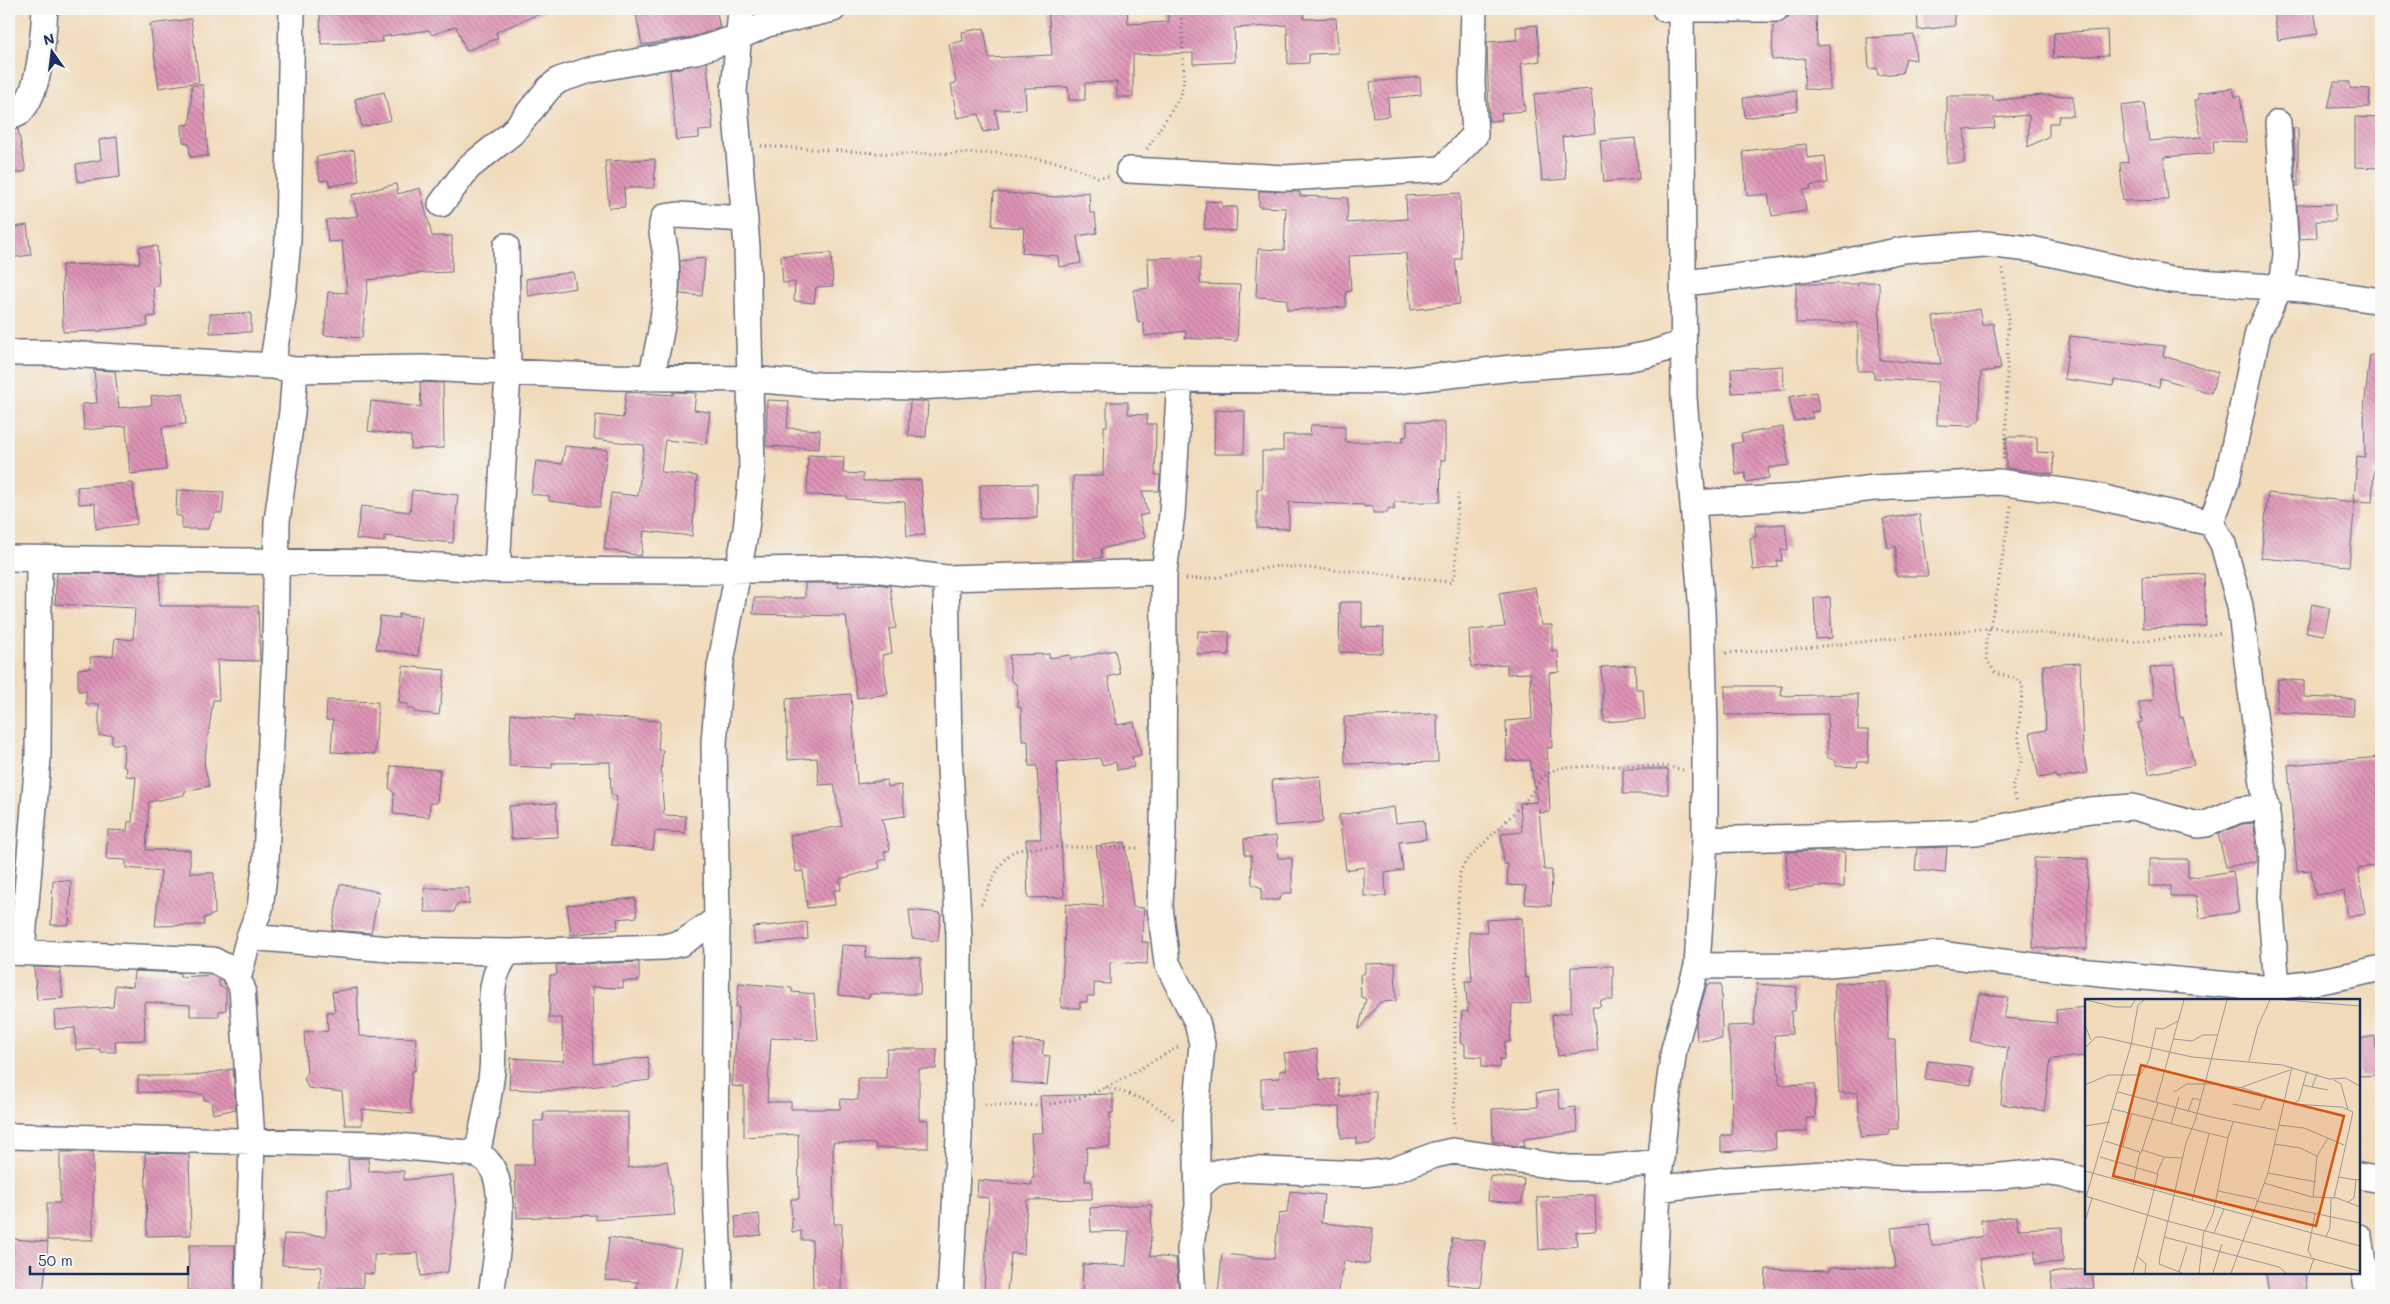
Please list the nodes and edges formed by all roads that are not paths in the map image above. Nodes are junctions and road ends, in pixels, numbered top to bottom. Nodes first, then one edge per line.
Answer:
1 (45, 9) edge
2 (292, 9) edge
3 (741, 9) edge
4 (833, 9) edge
5 (1474, 9) edge
6 (1675, 9) edge
7 (1776, 9) edge
8 (739, 37) junction
9 (9, 117) edge
10 (2278, 123) dead end
11 (1129, 170) road end
12 (441, 204) dead end
13 (745, 219) junction
14 (506, 246) dead end
15 (1685, 283) junction
16 (2281, 289) junction
17 (2381, 301) edge
18 (1683, 343) junction
19 (9, 353) edge
20 (284, 368) junction
21 (508, 372) junction
22 (651, 378) junction
23 (1180, 378) junction
24 (751, 379) junction
25 (1693, 503) junction
26 (2211, 523) junction
27 (9, 558) edge
28 (39, 559) junction
29 (276, 561) junction
30 (738, 569) junction
31 (498, 570) junction
32 (1164, 576) junction
33 (946, 578) junction
34 (2267, 806) junction
35 (1705, 840) junction
36 (717, 919) junction
37 (249, 938) junction
38 (16, 952) edge
39 (509, 952) junction
40 (1698, 966) junction
41 (2381, 968) edge
42 (238, 979) junction
43 (2277, 987) junction
44 (9, 1136) edge
45 (252, 1141) junction
46 (477, 1154) junction
47 (1660, 1162) junction
48 (2360, 1176) edge
49 (2381, 1180) edge
50 (2085, 1182) edge
51 (1199, 1187) junction
52 (1658, 1189) junction
53 (2360, 1243) edge
54 (248, 1295) edge
55 (491, 1295) edge
56 (720, 1295) edge
57 (950, 1295) edge
58 (1193, 1295) edge
59 (1653, 1295) edge
60 (2368, 1295) edge

1 - 9 street
2 - 20 street
3 - 8 street
4 - 8 street
5 - 11 street
6 - 7 street
6 - 15 street
8 - 12 street
8 - 13 street
10 - 16 street
13 - 22 street
13 - 24 street
14 - 21 street
15 - 16 street
15 - 18 street
16 - 17 street
16 - 26 street
18 - 23 street
18 - 25 street
19 - 20 street
20 - 21 street
20 - 29 street
21 - 22 street
21 - 31 street
22 - 24 street
23 - 24 street
23 - 32 street
24 - 30 street
25 - 26 street
25 - 35 street
26 - 34 street
27 - 28 street
28 - 29 street
28 - 38 street
29 - 31 street
29 - 37 street
30 - 31 street
30 - 33 street
30 - 36 street
32 - 33 street
32 - 51 street
33 - 57 street
34 - 35 street
34 - 43 street
35 - 40 street
36 - 39 street
36 - 56 street
37 - 39 street
37 - 42 street
38 - 42 street
39 - 46 street
40 - 43 street
40 - 47 street
41 - 43 street
42 - 45 street
44 - 45 street
45 - 46 street
45 - 54 street
46 - 55 street
47 - 51 street
47 - 52 street
48 - 49 street
50 - 52 street
51 - 58 street
52 - 59 street
53 - 60 street

